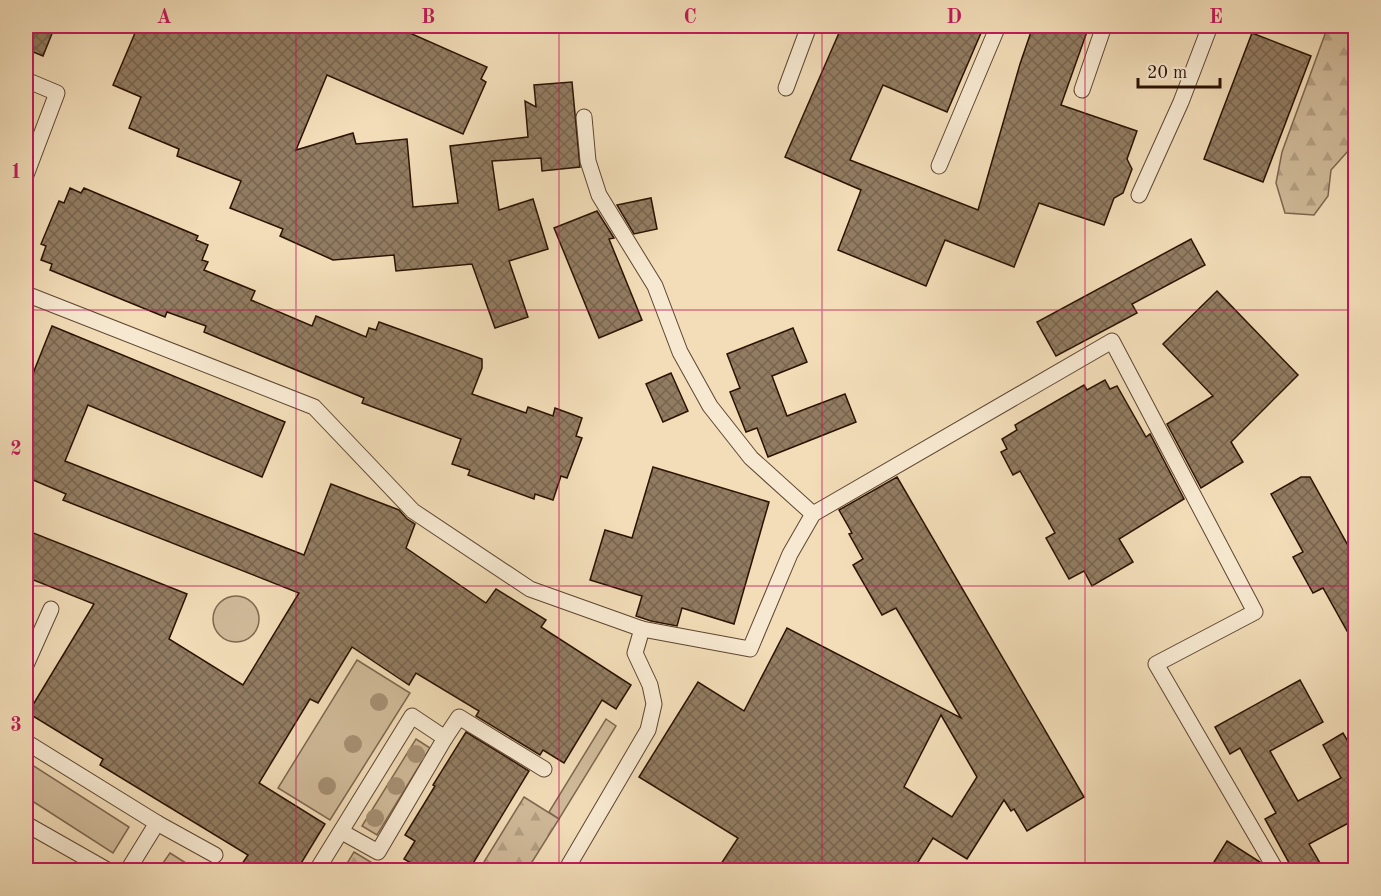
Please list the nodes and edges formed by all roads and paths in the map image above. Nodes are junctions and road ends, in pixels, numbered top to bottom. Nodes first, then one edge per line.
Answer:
1 (809, 26) edge
2 (998, 26) edge
3 (1104, 26) edge
4 (1210, 26) edge
5 (26, 80) edge
6 (786, 88) dead end
7 (1082, 90) dead end
8 (584, 117) dead end
9 (939, 166) dead end
10 (26, 175) edge
11 (1139, 195) dead end
12 (26, 294) edge
13 (813, 514) junction
14 (51, 609) dead end
15 (642, 629) junction
16 (26, 665) edge
17 (445, 738) junction
18 (26, 742) edge
19 (544, 769) dead end
20 (157, 823) junction
21 (26, 824) edge
22 (342, 832) junction
23 (215, 855) dead end
24 (107, 870) edge
25 (128, 870) edge
26 (317, 870) edge
27 (566, 870) edge
28 (1276, 870) edge

1 - 6 lane
2 - 9 lane
3 - 7 lane
4 - 11 lane
5 - 10 lane
8 - 13 lane
12 - 15 lane
13 - 15 lane
13 - 28 lane
14 - 16 lane
15 - 27 lane
17 - 19 lane
17 - 22 lane
17 - 22 lane
18 - 20 lane
20 - 23 lane
20 - 25 lane
21 - 24 lane
22 - 26 lane

